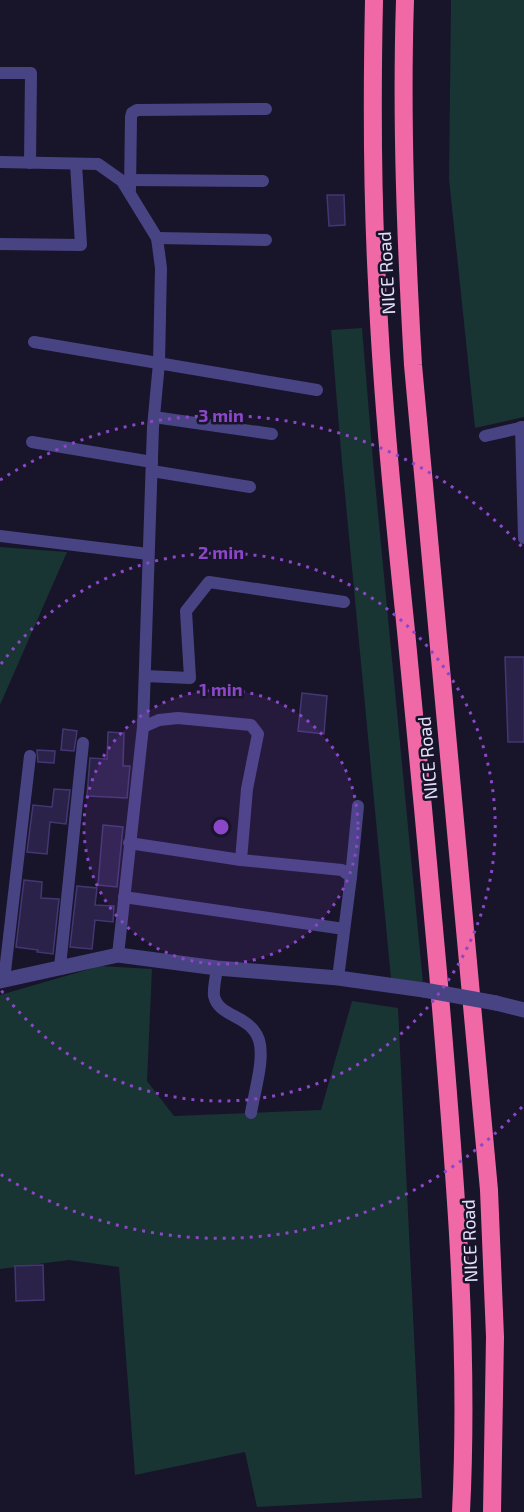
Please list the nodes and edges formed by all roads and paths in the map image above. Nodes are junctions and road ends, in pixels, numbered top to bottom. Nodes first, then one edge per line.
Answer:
1 (374, 0) edge
2 (405, 0) edge
3 (0, 73) edge
4 (266, 109) dead end
5 (0, 162) edge
6 (30, 163) junction
7 (76, 164) junction
8 (263, 181) dead end
9 (130, 185) junction
10 (157, 238) junction
11 (266, 240) dead end
12 (0, 244) edge
13 (34, 342) dead end
14 (159, 363) junction
15 (317, 390) dead end
16 (154, 417) junction
17 (523, 427) edge
18 (272, 434) dead end
19 (485, 436) dead end
20 (32, 442) dead end
21 (152, 466) junction
22 (250, 487) dead end
23 (0, 536) edge
24 (524, 538) edge
25 (148, 554) junction
26 (344, 602) dead end
27 (144, 676) junction
28 (143, 727) junction
29 (83, 743) dead end
30 (30, 756) dead end
31 (358, 806) dead end
32 (129, 843) junction
33 (241, 860) junction
34 (351, 877) junction
35 (124, 897) junction
36 (344, 929) junction
37 (118, 956) junction
38 (60, 967) junction
39 (217, 968) junction
40 (338, 978) junction
41 (2, 980) edge
42 (524, 1010) edge
43 (251, 1113) dead end
44 (461, 1512) edge
45 (492, 1512) edge

1 - 44 highway, NICE Road
2 - 45 highway, NICE Road
3 - 6 street
4 - 9 street
5 - 6 street
6 - 7 street
7 - 9 street
7 - 12 street
8 - 9 street
9 - 10 street
10 - 11 street
10 - 14 street
13 - 14 street
14 - 15 street
14 - 16 street
16 - 18 street
16 - 21 street
17 - 19 street
17 - 24 street
20 - 21 street
21 - 22 street
21 - 25 street
23 - 25 street
25 - 27 street
26 - 27 street
27 - 28 street
28 - 32 street
28 - 33 street
29 - 38 street
30 - 41 street
31 - 34 street
32 - 33 street
32 - 35 street
33 - 34 street
34 - 36 street
35 - 36 street
35 - 37 street
36 - 40 street
37 - 38 street
37 - 39 street
38 - 41 street
39 - 40 street
39 - 43 street
40 - 42 street, bridge

